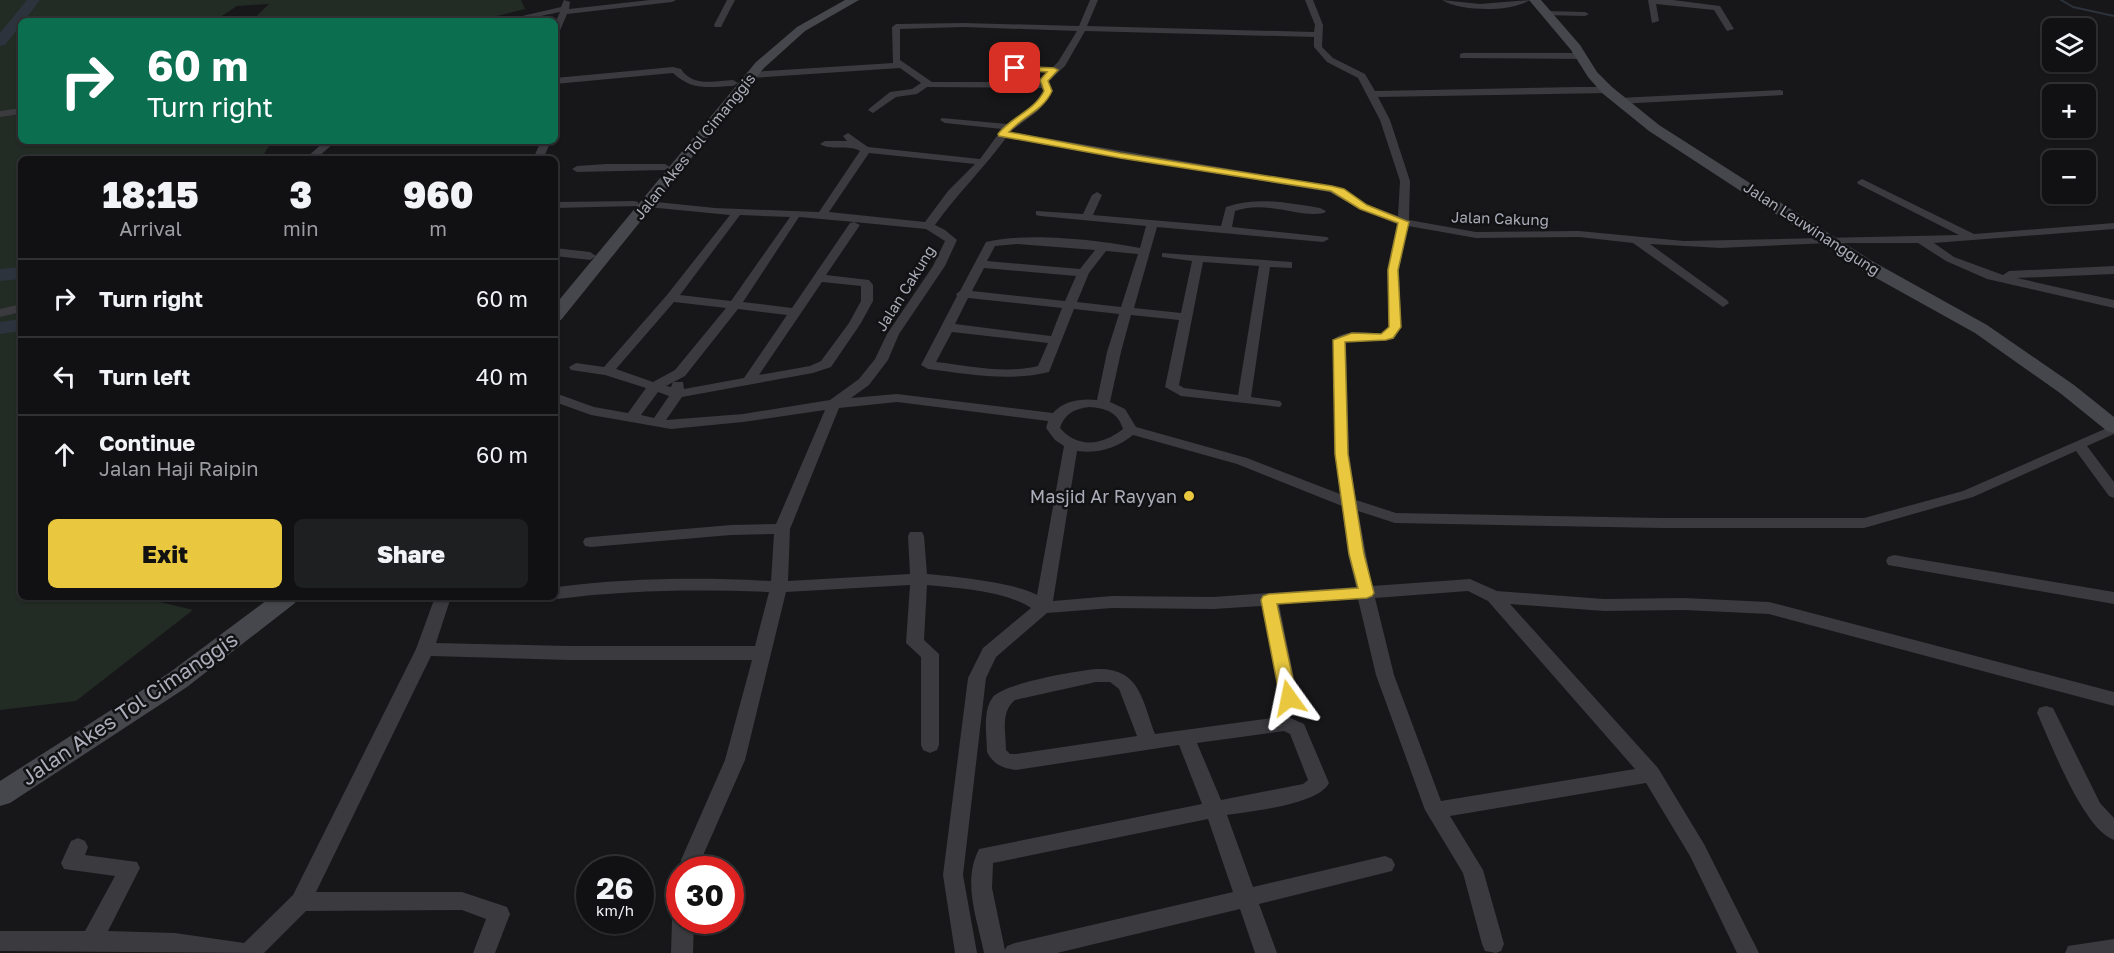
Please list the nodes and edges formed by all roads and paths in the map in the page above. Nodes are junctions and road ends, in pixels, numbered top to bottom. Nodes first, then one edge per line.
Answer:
1 (672, 0) edge
2 (731, 0) edge
3 (844, 0) edge
4 (853, 0) edge
5 (1094, 0) edge
6 (1309, 0) edge
7 (1446, 0) edge
8 (1526, 0) edge
9 (1535, 0) edge
10 (1670, 2) edge
11 (565, 7) edge
12 (1547, 13) junction
13 (1585, 14) dead end
14 (518, 18) edge
15 (1655, 21) dead end
16 (558, 25) edge
17 (718, 25) dead end
18 (1082, 29) junction
19 (1730, 29) dead end
20 (1318, 39) junction
21 (1261, 42) dead end
22 (1463, 56) dead end
23 (1581, 56) junction
24 (901, 65) junction
25 (753, 68) junction
26 (1012, 68) dead end
27 (1054, 70) junction
28 (558, 81) edge
29 (733, 83) junction
30 (925, 84) junction
31 (1047, 85) junction
32 (1780, 93) dead end
33 (1373, 94) junction
34 (1613, 95) junction
35 (873, 110) dead end
36 (18, 111) edge
37 (0, 114) edge
38 (945, 120) dead end
39 (1006, 130) junction
40 (328, 144) edge
41 (825, 144) dead end
42 (866, 150) junction
43 (314, 156) edge
44 (983, 162) junction
45 (665, 167) junction
46 (577, 169) dead end
47 (1862, 183) dead end
48 (1097, 195) dead end
49 (641, 204) junction
50 (558, 205) edge
51 (1320, 211) dead end
52 (1040, 213) dead end
53 (822, 215) junction
54 (735, 216) dead end
55 (1087, 216) junction
56 (794, 219) dead end
57 (1403, 222) junction
58 (1152, 223) junction
59 (854, 225) dead end
60 (928, 226) junction
61 (2114, 226) edge
62 (1226, 230) junction
63 (1971, 237) junction
64 (1634, 238) junction
65 (1323, 239) dead end
66 (1830, 240) junction
67 (1922, 240) junction
68 (1104, 247) junction
69 (1137, 251) dead end
70 (558, 252) edge
71 (1166, 255) dead end
72 (590, 256) junction
73 (1198, 259) junction
74 (980, 264) junction
75 (1265, 264) junction
76 (1288, 266) dead end
77 (2114, 270) edge
78 (1083, 273) junction
79 (1991, 276) junction
80 (819, 278) junction
81 (962, 294) junction
82 (558, 295) edge
83 (671, 298) junction
84 (2114, 299) edge
85 (2098, 300) junction
86 (1723, 303) dead end
87 (2114, 304) edge
88 (735, 305) junction
89 (1068, 306) junction
90 (18, 309) edge
91 (1126, 311) junction
92 (558, 312) edge
93 (795, 312) junction
94 (0, 313) edge
95 (1185, 317) junction
96 (946, 327) junction
97 (1054, 340) junction
98 (576, 367) dead end
99 (607, 371) junction
100 (680, 373) junction
101 (749, 380) junction
102 (864, 382) junction
103 (655, 386) junction
104 (677, 394) junction
105 (558, 398) edge
106 (877, 399) junction
107 (1244, 399) junction
108 (834, 404) junction
109 (1103, 404) junction
110 (1275, 404) dead end
111 (632, 418) junction
112 (1055, 418) junction
113 (658, 422) junction
114 (2114, 428) edge
115 (1130, 430) junction
116 (1071, 445) junction
117 (2079, 445) junction
118 (2114, 493) edge
119 (1349, 503) junction
120 (782, 529) junction
121 (916, 536) dead end
122 (591, 542) dead end
123 (1894, 561) dead end
124 (919, 579) junction
125 (779, 587) junction
126 (558, 593) edge
127 (1367, 593) junction
128 (1494, 597) junction
129 (2114, 598) edge
130 (265, 600) edge
131 (283, 600) edge
132 (442, 600) edge
133 (1269, 600) junction
134 (1043, 607) junction
135 (424, 649) junction
136 (760, 653) junction
137 (1289, 698) dead end
138 (2114, 699) edge
139 (2046, 713) dead end
140 (1185, 738) junction
141 (1149, 742) junction
142 (930, 745) dead end
143 (1651, 774) junction
144 (0, 779) edge
145 (0, 795) edge
146 (1435, 810) junction
147 (1215, 811) junction
148 (2114, 831) edge
149 (78, 848) dead end
150 (693, 856) edge
151 (1385, 864) dead end
152 (1245, 899) junction
153 (302, 902) junction
154 (683, 934) edge
155 (0, 941) edge
156 (91, 941) junction
157 (1493, 944) dead end
158 (2114, 950) edge
159 (242, 953) edge
160 (249, 953) edge
161 (484, 953) edge
162 (682, 953) edge
163 (966, 953) edge
164 (995, 953) edge
165 (1015, 953) edge
166 (1266, 953) edge
167 (1748, 953) edge
168 (2076, 953) edge

1 - 11 street
2 - 17 street
3 - 25 main road, Jalan Akes Tol Cimanggis
4 - 25 main road, Jalan Akes Tol Cimanggis
5 - 18 street, Jalan Cakung
6 - 20 street
7 - 8 street
9 - 12 main road, Jalan Leuwinanggung
10 - 15 street
10 - 19 street
11 - 14 street
11 - 16 street
12 - 13 street
12 - 23 main road, Jalan Leuwinanggung
18 - 20 street
18 - 24 street
18 - 27 street, Jalan Cakung
20 - 21 street
20 - 33 street
22 - 23 street
23 - 34 main road, Jalan Leuwinanggung
24 - 25 street
24 - 30 street
25 - 29 main road, Jalan Akes Tol Cimanggis
25 - 49 main road, Jalan Akes Tol Cimanggis
26 - 27 street
27 - 31 street, Jalan Cakung
28 - 29 street
29 - 45 main road, Jalan Akes Tol Cimanggis
30 - 31 street
30 - 35 street
31 - 39 street, Jalan Cakung
32 - 34 street
33 - 34 street
33 - 57 street
34 - 66 main road, Jalan Leuwinanggung
36 - 37 street
38 - 39 street
39 - 44 street, Jalan Cakung
39 - 57 street, Jalan Cakung
40 - 43 street
41 - 42 street
42 - 44 street
42 - 53 street
44 - 60 street, Jalan Cakung
45 - 46 street
45 - 49 main road, Jalan Akes Tol Cimanggis
47 - 63 street
48 - 55 street
49 - 50 street
49 - 53 street
49 - 72 main road, Jalan Akes Tol Cimanggis
49 - 92 main road, Jalan Akes Tol Cimanggis
51 - 62 street
52 - 55 street
53 - 60 street
54 - 83 street
55 - 58 street
56 - 88 street
57 - 64 street, Jalan Cakung
57 - 119 street
58 - 62 street
58 - 91 street
59 - 80 street
60 - 102 street, Jalan Cakung
61 - 63 street, Jalan Cakung
62 - 65 street
63 - 67 street, Jalan Cakung
64 - 66 street, Jalan Cakung
64 - 86 street
66 - 67 street, Jalan Cakung
66 - 114 main road, Jalan Leuwinanggung
67 - 79 street
68 - 69 street
68 - 74 street
68 - 78 street
70 - 72 street
71 - 73 street
72 - 82 main road, Jalan Akes Tol Cimanggis
73 - 75 street
73 - 95 street
74 - 78 street
74 - 81 street
75 - 76 street
75 - 107 street
77 - 79 street
78 - 89 street
79 - 85 street
80 - 93 street
80 - 101 street
81 - 89 street
81 - 96 street
83 - 88 street
83 - 99 street
84 - 85 street
85 - 87 street
88 - 93 street
88 - 100 street
89 - 91 street
89 - 97 street
90 - 94 street
91 - 95 street
91 - 109 street
93 - 101 street
95 - 107 street
96 - 97 street
96 - 97 street
98 - 99 street
99 - 103 street
100 - 103 street
100 - 104 street
101 - 104 street
102 - 106 street
102 - 108 street, Jalan Cakung
103 - 104 street
103 - 111 street
104 - 113 street
105 - 111 street
106 - 108 street
106 - 112 street
107 - 110 street
108 - 113 street
108 - 120 street
109 - 112 street
109 - 115 street
111 - 113 street
112 - 116 street
114 - 117 street
115 - 116 street
115 - 119 street
116 - 134 street
117 - 118 street
117 - 119 street
119 - 127 street
120 - 122 street
120 - 125 street
121 - 124 street
123 - 129 street
124 - 125 street
124 - 134 street
124 - 142 street
125 - 126 street
125 - 136 street
127 - 128 street
127 - 133 street
127 - 146 street
128 - 138 street
128 - 143 street
130 - 144 main road, Jalan Akes Tol Cimanggis
131 - 145 main road, Jalan Akes Tol Cimanggis
132 - 135 street
133 - 134 street
133 - 137 street
134 - 163 street
135 - 136 street
135 - 153 street
136 - 150 street
139 - 148 street
140 - 141 street
140 - 147 street
140 - 147 street
141 - 141 street
143 - 146 street
143 - 167 street
146 - 157 street
147 - 152 street
147 - 164 street
149 - 156 street
151 - 152 street
152 - 165 street
152 - 166 street
153 - 160 street
153 - 161 street
154 - 162 street
155 - 156 street
156 - 159 street
158 - 168 street

